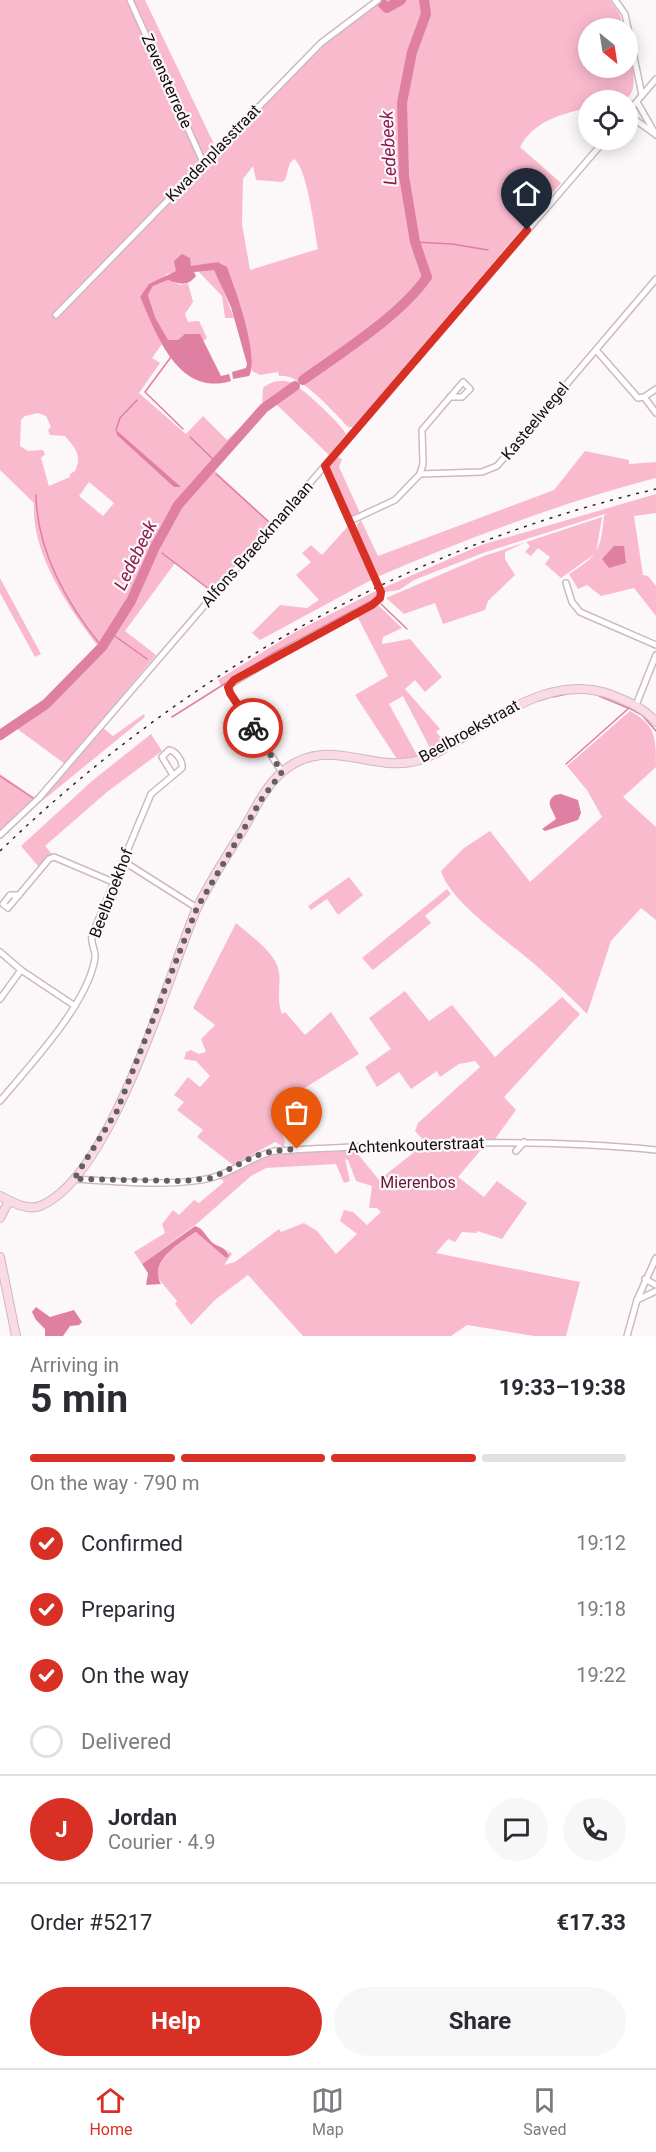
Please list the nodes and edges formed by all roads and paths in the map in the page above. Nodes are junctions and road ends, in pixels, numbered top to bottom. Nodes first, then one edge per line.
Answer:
1 (130, 0) edge
2 (378, 0) edge
3 (615, 0) edge
4 (656, 79) edge
5 (642, 95) junction
6 (638, 101) edge
7 (638, 104) edge
8 (638, 122) edge
9 (596, 150) edge
10 (203, 162) junction
11 (656, 279) edge
12 (56, 315) dead end
13 (596, 350) junction
14 (656, 389) edge
15 (450, 397) dead end
16 (644, 397) junction
17 (656, 413) edge
18 (325, 466) junction
19 (420, 474) junction
20 (350, 521) junction
21 (566, 583) dead end
22 (656, 645) edge
23 (656, 655) edge
24 (636, 705) junction
25 (656, 722) edge
26 (282, 772) junction
27 (173, 776) junction
28 (0, 835) edge
29 (123, 861) junction
30 (113, 882) junction
31 (19, 895) dead end
32 (197, 908) junction
33 (0, 952) edge
34 (21, 970) junction
35 (0, 999) edge
36 (75, 1006) junction
37 (0, 1101) edge
38 (524, 1142) junction
39 (656, 1150) edge
40 (516, 1151) dead end
41 (74, 1179) junction
42 (0, 1196) edge
43 (9, 1201) junction
44 (0, 1218) edge
45 (0, 1257) edge
46 (656, 1258) edge
47 (645, 1279) junction
48 (656, 1285) edge
49 (656, 1291) edge
50 (637, 1300) junction
51 (16, 1336) edge
52 (627, 1336) edge

1 - 10 street, Zevensterrede
2 - 10 street, Kwadenplasstraat
3 - 5 street
4 - 5 street
5 - 6 street
7 - 8 street
9 - 18 street, Alfons Braeckmanlaan
10 - 12 street, Kwadenplasstraat
11 - 13 street, Kasteelwegel
13 - 16 street
13 - 19 street, Kasteelwegel
14 - 16 street
15 - 19 street
16 - 17 street
18 - 20 street
18 - 28 street, Alfons Braeckmanlaan
19 - 20 street
20 - 26 street
21 - 22 street
23 - 24 street
24 - 25 street, Beelbroekstraat
24 - 26 street, Beelbroekstraat
26 - 32 street, Beelbroekstraat
27 - 27 street
27 - 29 street, Beelbroekhof
29 - 30 street, Beelbroekhof
29 - 32 street
30 - 31 street
30 - 36 street, Beelbroekhof
32 - 41 street, Beelbroekstraat
33 - 34 street
34 - 35 street
34 - 36 street
36 - 37 street, Beelbroekhof
38 - 39 street, Achtenkouterstraat
38 - 40 street
38 - 41 street, Achtenkouterstraat
41 - 43 street, Beelbroekstraat
42 - 43 street, Beelbroekstraat
43 - 44 street
45 - 51 street
46 - 47 street
47 - 48 street
47 - 50 street
49 - 50 street
50 - 52 street

